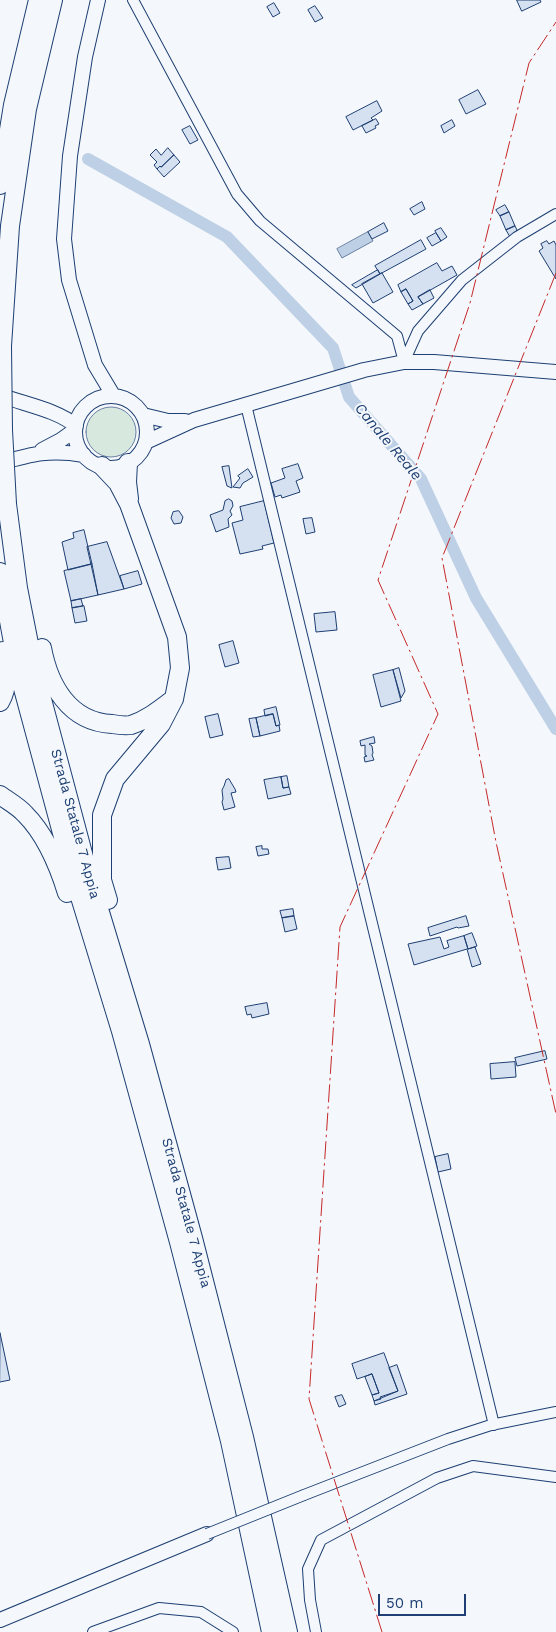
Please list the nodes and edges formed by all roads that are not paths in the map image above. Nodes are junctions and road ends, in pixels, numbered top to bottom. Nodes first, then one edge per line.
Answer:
1 (38, 0) edge
2 (53, 0) edge
3 (98, 0) edge
4 (133, 0) edge
5 (0, 185) edge
6 (556, 214) edge
7 (404, 362) junction
8 (95, 364) junction
9 (556, 372) edge
10 (114, 395) junction
11 (0, 396) edge
12 (246, 405) junction
13 (85, 407) junction
14 (56, 413) junction
15 (143, 415) junction
16 (194, 420) junction
17 (76, 428) junction
18 (146, 442) junction
19 (36, 453) junction
20 (84, 454) junction
21 (0, 463) edge
22 (128, 463) junction
23 (102, 466) junction
24 (7, 504) junction
25 (129, 504) junction
26 (0, 572) edge
27 (0, 633) edge
28 (174, 698) junction
29 (0, 702) edge
30 (0, 795) edge
31 (121, 1031) junction
32 (140, 1044) junction
33 (556, 1412) edge
34 (494, 1425) junction
35 (556, 1477) edge
36 (207, 1534) joint
37 (0, 1620) edge
38 (93, 1632) edge
39 (233, 1632) edge
40 (271, 1632) edge
41 (288, 1632) edge
42 (316, 1632) edge

1 - 5 highway
2 - 24 highway, Strada Statale 7 Appia, bridge
3 - 8 street
4 - 7 street
6 - 7 street
7 - 9 street
7 - 12 street
8 - 10 street
8 - 13 street
10 - 13 street
10 - 15 street
11 - 14 street
12 - 16 street
12 - 34 street
13 - 14 street
13 - 17 street
14 - 17 street
15 - 16 street
15 - 18 street
16 - 18 street
17 - 19 street
17 - 20 street
18 - 22 street
19 - 20 street
19 - 21 street
20 - 23 street
22 - 23 street
22 - 25 highway
23 - 25 highway
24 - 28 highway
24 - 32 highway, Strada Statale 7 Appia
25 - 28 highway
26 - 31 highway, Strada Statale 7 Appia
27 - 29 highway
28 - 32 highway
30 - 31 highway
31 - 40 highway, Strada Statale 7 Appia
32 - 41 highway, Strada Statale 7 Appia
33 - 34 street
34 - 36 street, bridge
35 - 42 street
36 - 37 street
38 - 39 street

